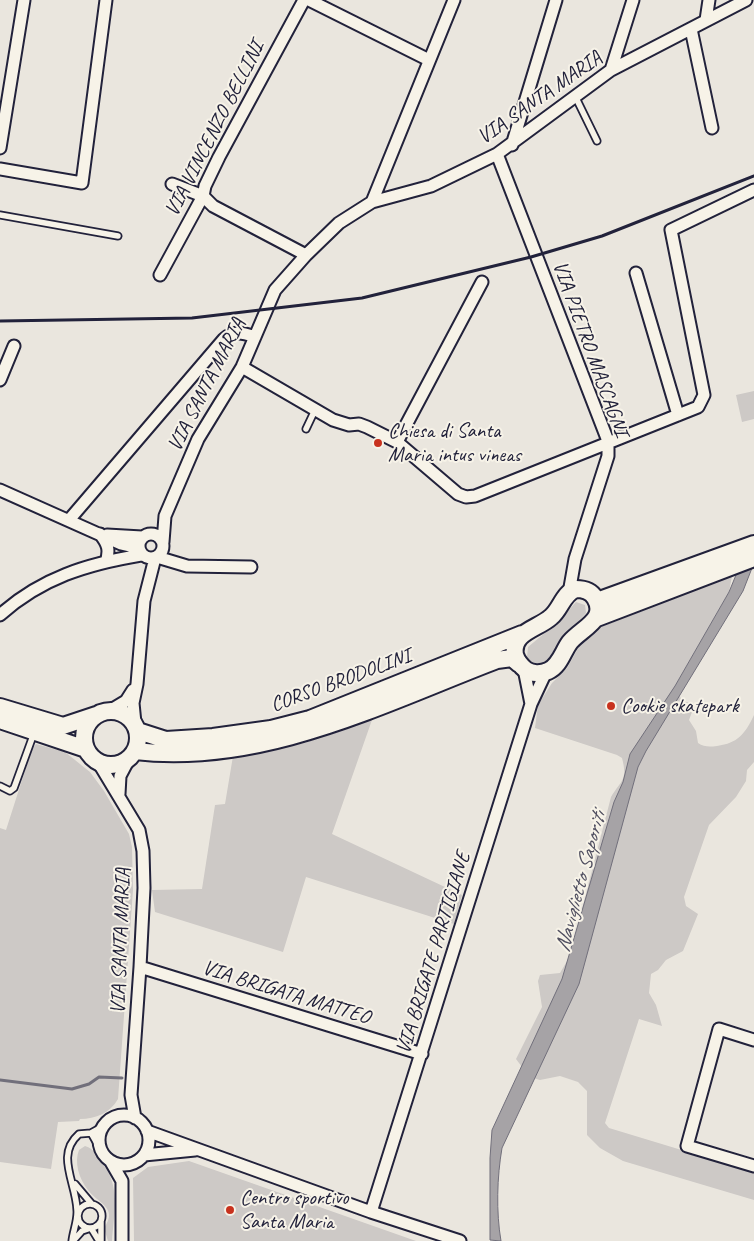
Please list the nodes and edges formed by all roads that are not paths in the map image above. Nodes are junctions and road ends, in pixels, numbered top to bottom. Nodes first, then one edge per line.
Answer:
1 (24, 0) edge
2 (106, 0) edge
3 (304, 0) edge
4 (309, 0) edge
5 (454, 0) edge
6 (556, 0) edge
7 (633, 0) edge
8 (709, 0) edge
9 (746, 0) edge
10 (706, 20) junction
11 (691, 29) junction
12 (429, 60) junction
13 (611, 70) junction
14 (576, 98) junction
15 (712, 128) dead end
16 (597, 141) dead end
17 (512, 145) junction
18 (0, 148) edge
19 (497, 154) junction
20 (0, 169) edge
21 (172, 184) dead end
22 (754, 190) edge
23 (203, 196) junction
24 (372, 202) junction
25 (0, 215) edge
26 (118, 236) dead end
27 (306, 255) junction
28 (636, 273) dead end
29 (160, 275) dead end
30 (482, 282) dead end
31 (255, 337) junction
32 (14, 346) dead end
33 (242, 367) junction
34 (0, 380) edge
35 (315, 410) junction
36 (678, 415) junction
37 (306, 429) dead end
38 (608, 441) junction
39 (397, 442) junction
40 (0, 490) edge
41 (165, 516) junction
42 (69, 520) junction
43 (100, 534) junction
44 (144, 536) junction
45 (751, 550) edge
46 (150, 552) junction
47 (106, 562) junction
48 (250, 567) dead end
49 (576, 591) junction
50 (597, 601) junction
51 (0, 615) edge
52 (597, 618) junction
53 (522, 634) junction
54 (522, 666) junction
55 (546, 672) junction
56 (137, 684) junction
57 (531, 704) junction
58 (0, 707) edge
59 (104, 712) junction
60 (0, 720) edge
61 (136, 727) junction
62 (34, 731) junction
63 (86, 749) junction
64 (133, 754) junction
65 (98, 762) junction
66 (0, 786) edge
67 (119, 794) junction
68 (140, 967) junction
69 (754, 1040) edge
70 (422, 1054) junction
71 (131, 1095) junction
72 (122, 1115) junction
73 (135, 1118) junction
74 (102, 1127) junction
75 (147, 1130) junction
76 (91, 1133) junction
77 (99, 1147) junction
78 (199, 1150) junction
79 (142, 1157) junction
80 (111, 1162) junction
81 (754, 1166) edge
82 (73, 1180) junction
83 (124, 1200) junction
84 (91, 1203) junction
85 (371, 1212) junction
86 (78, 1213) junction
87 (101, 1221) junction
88 (92, 1228) junction
89 (73, 1241) edge
90 (100, 1241) edge
91 (122, 1241) edge
92 (460, 1241) edge

1 - 18 street
2 - 20 street
3 - 23 street, VIA VINCENZO BELLINI
4 - 12 street
5 - 12 street
6 - 17 street
7 - 13 street
8 - 10 street
9 - 10 street, VIA SANTA MARIA
10 - 11 street, VIA SANTA MARIA
11 - 13 street, VIA SANTA MARIA
11 - 15 street
12 - 24 street
13 - 14 street, VIA SANTA MARIA
14 - 16 lane
14 - 17 street, VIA SANTA MARIA
17 - 19 street, VIA SANTA MARIA
19 - 24 street, VIA SANTA MARIA
19 - 38 street, VIA PIETRO MASCAGNI
21 - 23 street
22 - 36 street
23 - 27 street
23 - 29 street, VIA VINCENZO BELLINI
24 - 27 street, VIA SANTA MARIA
25 - 26 lane
27 - 31 street, VIA SANTA MARIA
28 - 36 street
30 - 39 street
31 - 33 street, VIA SANTA MARIA
31 - 42 street
32 - 34 street
33 - 35 street
33 - 41 street, VIA SANTA MARIA
35 - 37 lane
35 - 39 street
36 - 38 street
38 - 39 street
38 - 49 street, VIA PIETRO MASCAGNI
40 - 42 street
41 - 44 street, VIA SANTA MARIA
41 - 46 street, VIA SANTA MARIA
42 - 43 street
43 - 44 street
43 - 46 street
43 - 47 street
44 - 46 street
44 - 46 street
45 - 50 main road
45 - 52 main road
46 - 47 street
46 - 48 street
46 - 56 street, VIA SANTA MARIA
47 - 51 street
49 - 50 main road
49 - 53 main road, CORSO BRODOLINI
50 - 52 main road
52 - 55 main road
53 - 54 main road
53 - 61 main road, CORSO BRODOLINI
54 - 55 main road, CORSO BRODOLINI
54 - 57 street, VIA BRIGATE PARTIGIANE
54 - 64 main road, CORSO BRODOLINI
55 - 57 street, VIA BRIGATE PARTIGIANE
56 - 59 street
56 - 61 street, VIA SANTA MARIA
57 - 70 street, VIA BRIGATE PARTIGIANE
58 - 59 main road
59 - 61 main road, CORSO BRODOLINI
59 - 63 main road
60 - 62 main road
61 - 64 main road
62 - 63 main road
62 - 66 lane
63 - 65 main road
64 - 65 main road, CORSO BRODOLINI
64 - 67 street
65 - 67 street, VIA SANTA MARIA
67 - 68 street, VIA SANTA MARIA
68 - 70 street, VIA BRIGATA MATTEO
68 - 71 street, VIA SANTA MARIA
69 - 81 street
70 - 85 street, VIA BRIGATE PARTIGIANE
71 - 72 street, VIA SANTA MARIA
71 - 73 street, VIA SANTA MARIA
72 - 73 street
72 - 74 street
73 - 75 street
74 - 76 lane
74 - 77 street
75 - 78 street
75 - 79 street
76 - 77 lane
76 - 82 lane
77 - 80 street
78 - 79 street
78 - 85 street
79 - 80 street
79 - 83 street
80 - 83 street
82 - 84 lane
82 - 86 lane
83 - 91 street
84 - 86 lane
84 - 87 lane
85 - 92 street
86 - 88 lane
86 - 89 lane
87 - 88 lane
87 - 90 lane
88 - 89 lane
88 - 90 lane

